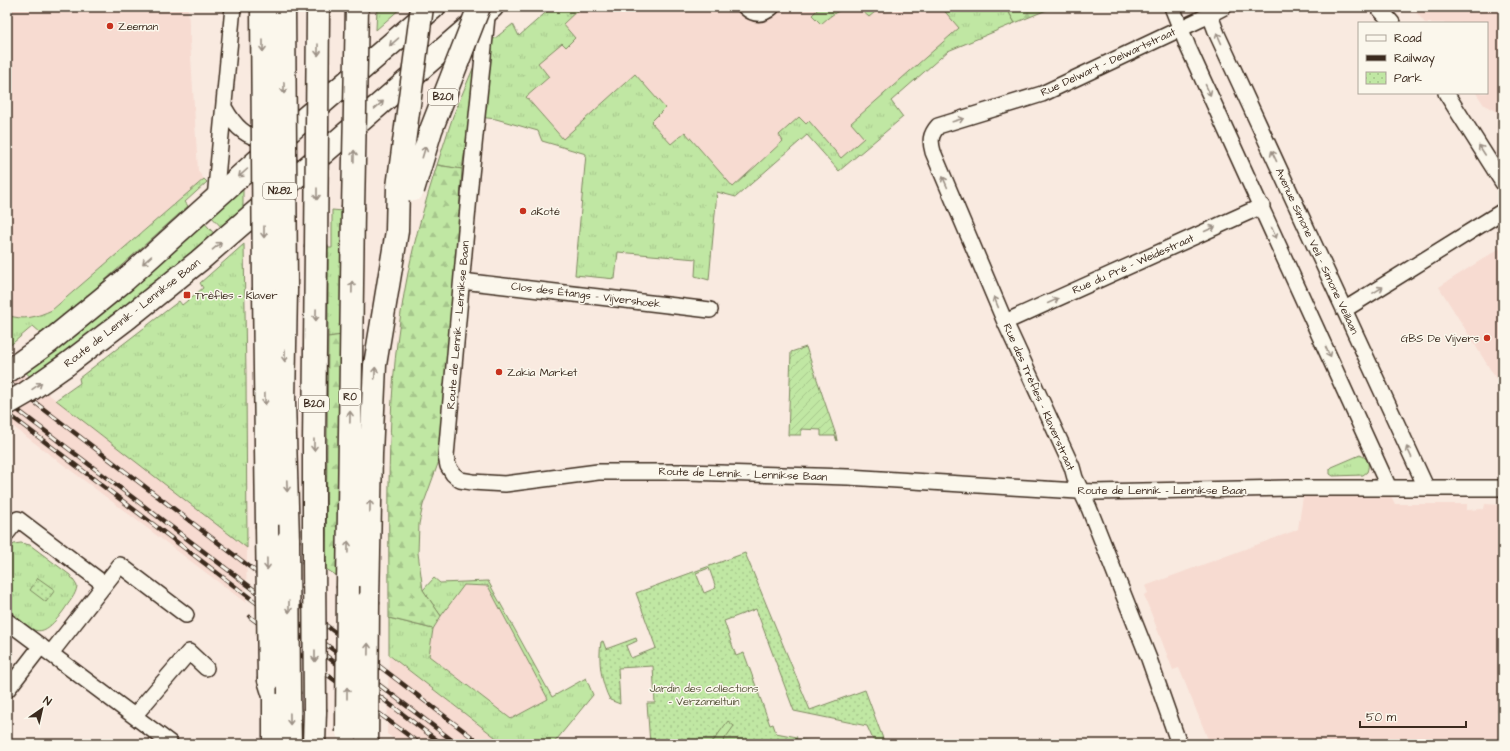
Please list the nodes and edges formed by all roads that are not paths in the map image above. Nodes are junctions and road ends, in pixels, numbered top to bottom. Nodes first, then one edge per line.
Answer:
1 (233, 7) edge
2 (262, 7) edge
3 (284, 7) edge
4 (357, 7) edge
5 (422, 7) edge
6 (434, 7) edge
7 (745, 7) edge
8 (772, 7) edge
9 (1172, 7) edge
10 (1378, 7) edge
11 (487, 8) edge
12 (318, 9) edge
13 (1219, 9) edge
14 (1391, 22) edge
15 (1181, 28) junction
16 (1447, 94) edge
17 (225, 109) junction
18 (298, 124) junction
19 (930, 141) joint
20 (1503, 183) edge
21 (405, 188) junction
22 (216, 199) junction
23 (1262, 206) junction
24 (1503, 211) edge
25 (462, 281) junction
26 (710, 310) dead end
27 (1344, 310) junction
28 (1005, 322) junction
29 (7, 372) edge
30 (7, 404) edge
31 (1426, 487) junction
32 (1389, 488) junction
33 (1503, 488) edge
34 (1081, 491) junction
35 (7, 533) edge
36 (104, 584) junction
37 (186, 615) dead end
38 (7, 621) edge
39 (46, 650) junction
40 (206, 668) dead end
41 (269, 680) junction
42 (7, 690) edge
43 (134, 716) junction
44 (347, 738) edge
45 (170, 743) dead end
46 (265, 744) edge
47 (274, 744) edge
48 (290, 744) edge
49 (314, 744) edge
50 (367, 744) edge
51 (1179, 744) edge

1 - 17 street
2 -> 41 main road, bridge
3 -> 48 main road, bridge
44 -> 4 main road, R0, bridge
5 - 21 main road, bridge
6 -> 18 main road
7 - 8 street
9 - 15 street, Rue Delwart - Delwartstraat
10 - 14 street
21 -> 11 main road, B201, bridge
11 - 25 street, Route de Lennik - Lennikse Baan
30 -> 11 main road, Route de Lennik - Lennikse Baan / N282, bridge
12 -> 49 main road, B201, bridge
13 - 15 street, Rue Delwart - Delwartstraat
27 -> 13 street, Avenue Simone Veil - Simone Veillaan
19 -> 15 street, Rue Delwart - Delwartstraat
15 -> 23 street
20 -> 16 street
17 - 18 street
17 - 22 street
18 -> 22 main road
28 -> 19 street, Rue des Trèfles - Klaverstraat
50 -> 21 main road, B201, bridge
22 -> 29 main road
28 -> 23 street, Rue du Pré - Weidestraat
23 -> 32 street
27 -> 24 street
25 - 26 street, Clos des Étangs - Vijvershoek
25 - 34 street, Route de Lennik - Lennikse Baan
31 -> 27 street, Avenue Simone Veil - Simone Veillaan
28 - 34 street, Rue des Trèfles - Klaverstraat
31 - 32 street, Route de Lennik - Lennikse Baan
31 - 33 street, Route de Lennik - Lennikse Baan
32 - 34 street, Route de Lennik - Lennikse Baan
34 - 51 street, Rue des Trèfles - Klaverstraat
35 - 36 street
36 - 37 street
36 - 39 street
38 - 39 street
39 - 42 street
39 - 43 street
40 - 43 street
41 - 46 main road
41 - 47 main road
43 - 45 street

